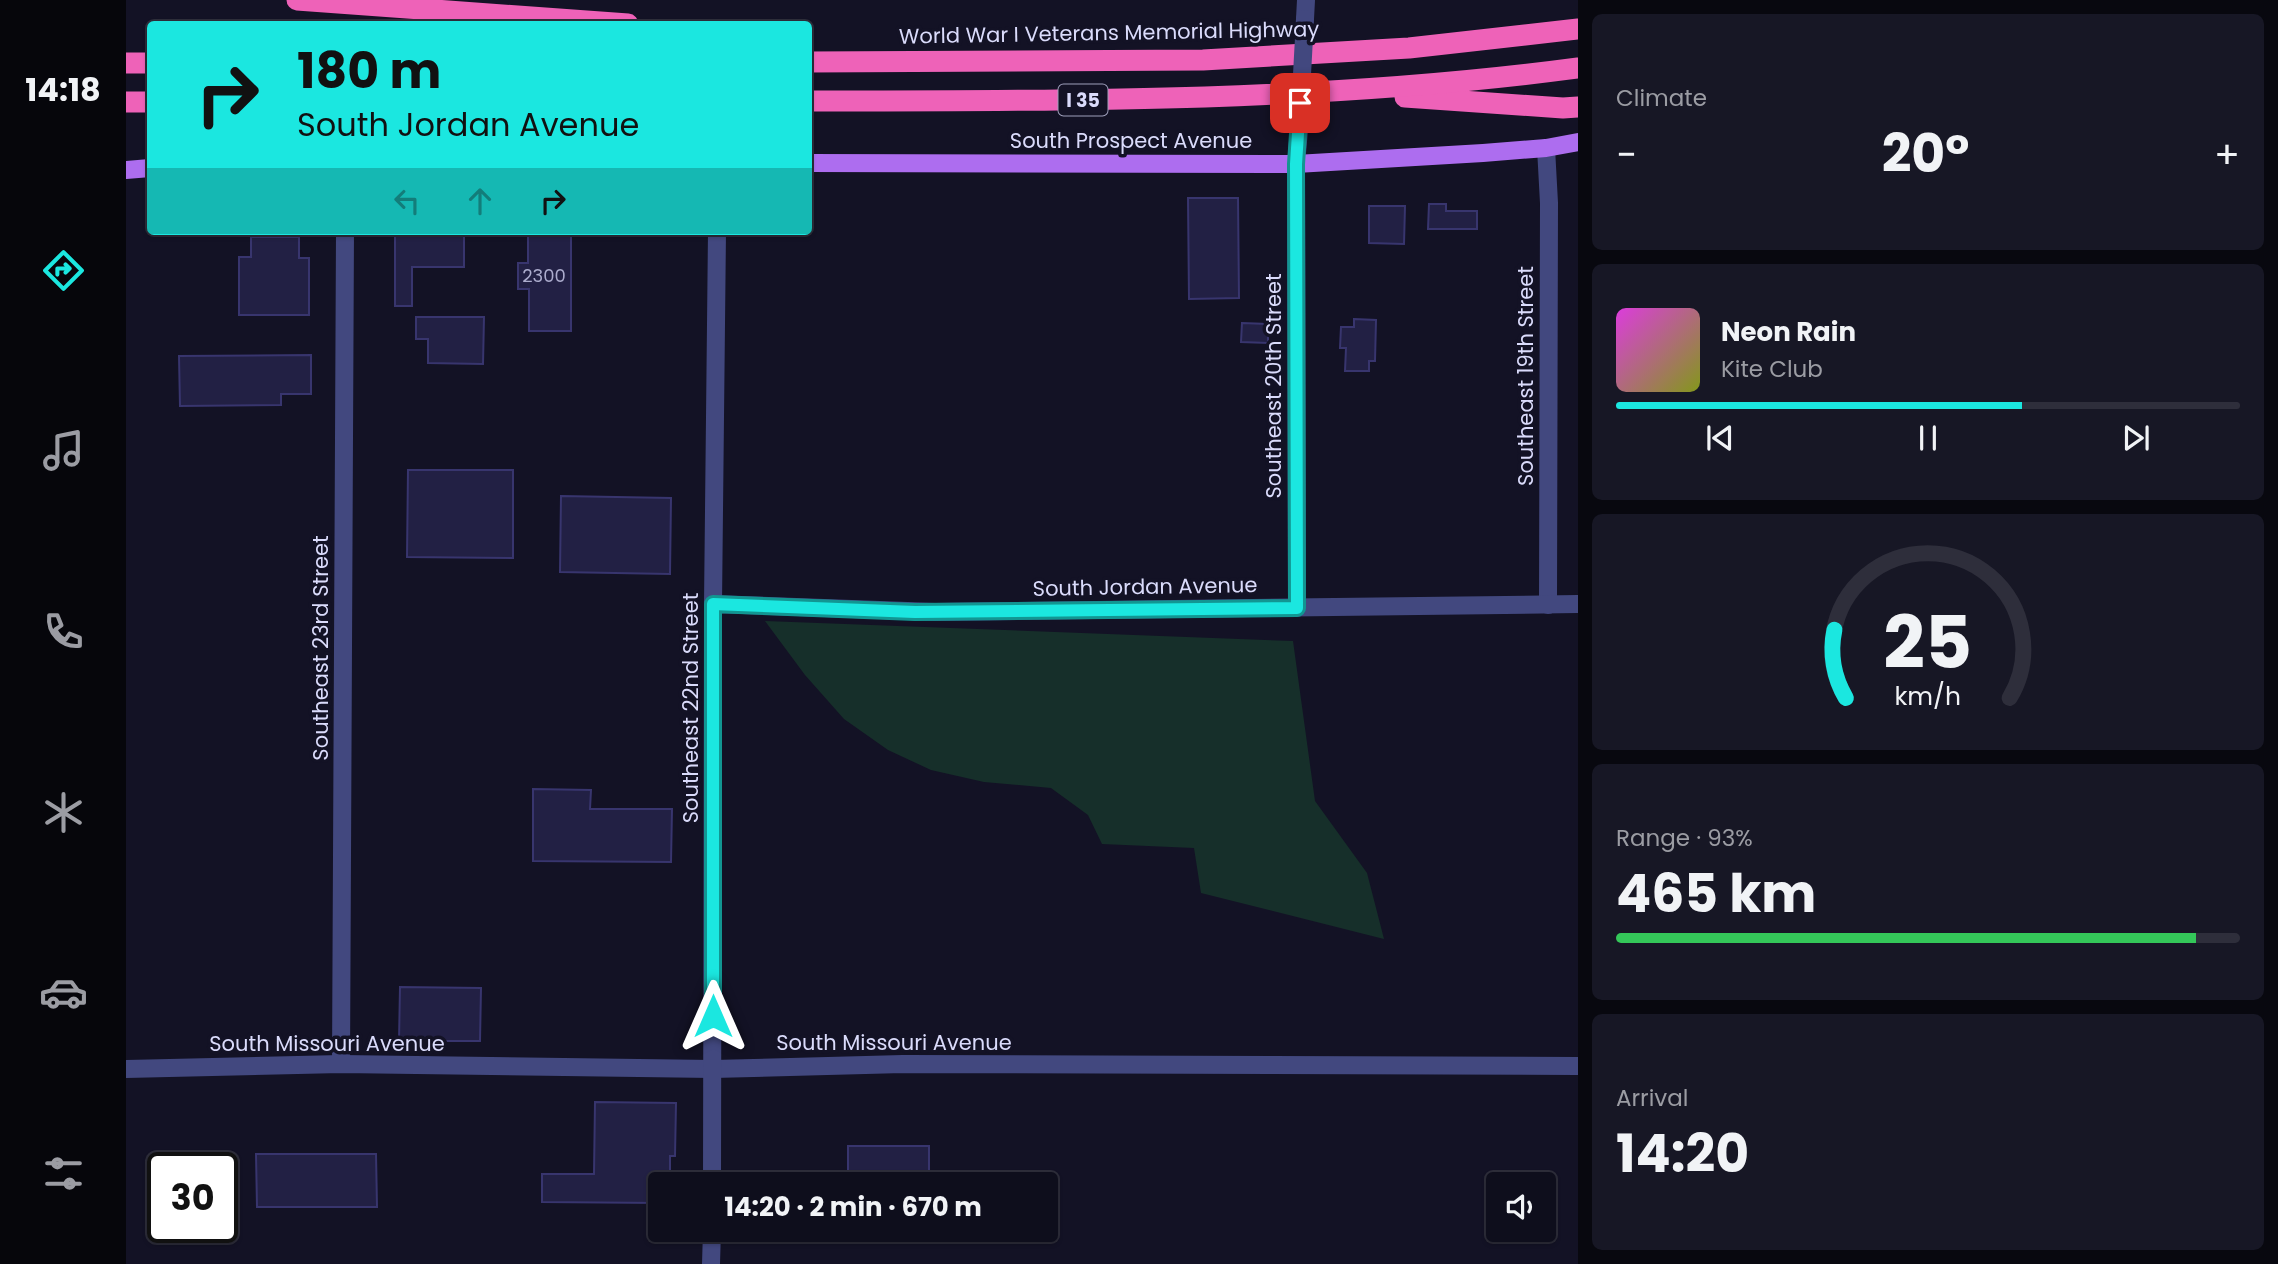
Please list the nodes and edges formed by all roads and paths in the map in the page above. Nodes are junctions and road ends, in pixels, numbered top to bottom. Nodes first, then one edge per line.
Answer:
1 (296, 0) edge
2 (1306, 0) edge
3 (586, 21) edge
4 (1578, 29) edge
5 (812, 49) edge
6 (908, 61) junction
7 (812, 62) edge
8 (126, 63) edge
9 (147, 63) edge
10 (1578, 68) edge
11 (1333, 92) junction
12 (812, 101) edge
13 (902, 101) junction
14 (126, 102) edge
15 (147, 102) edge
16 (1578, 107) edge
17 (812, 115) edge
18 (1578, 142) edge
19 (1546, 148) junction
20 (812, 163) edge
21 (1296, 164) junction
22 (147, 168) edge
23 (126, 170) edge
24 (345, 235) edge
25 (717, 235) edge
26 (713, 604) junction
27 (1578, 604) edge
28 (1548, 605) junction
29 (1297, 608) junction
30 (341, 1064) junction
31 (1578, 1066) edge
32 (126, 1069) edge
33 (713, 1069) junction
34 (712, 1172) edge
35 (712, 1242) edge
36 (711, 1264) edge

1 - 3 highway
2 - 21 street, Southeast 20th Street, bridge
4 - 6 highway, World War I Veterans Memorial Highway / I 35
5 - 6 highway
6 - 7 highway, World War I Veterans Memorial Highway / I 35
8 - 9 highway
10 - 11 highway, I 35
11 - 13 highway, I 35
11 - 16 highway
12 - 13 highway, I 35
13 - 17 highway
14 - 15 highway
18 - 19 main road, South Prospect Avenue
19 - 21 main road, South Prospect Avenue
19 - 28 street, Southeast 19th Street
20 - 21 main road, South Prospect Avenue
21 - 29 street, Southeast 20th Street
22 - 23 main road
24 - 30 street, Southeast 23rd Street
25 - 26 street, Southeast 22nd Street
26 - 29 street, South Jordan Avenue
26 - 33 street, Southeast 22nd Street
27 - 28 street, South Jordan Avenue
28 - 29 street, South Jordan Avenue
30 - 32 street, South Missouri Avenue
30 - 33 street, South Missouri Avenue
31 - 33 street, South Missouri Avenue
33 - 34 street, Southeast 22nd Street
35 - 36 street

